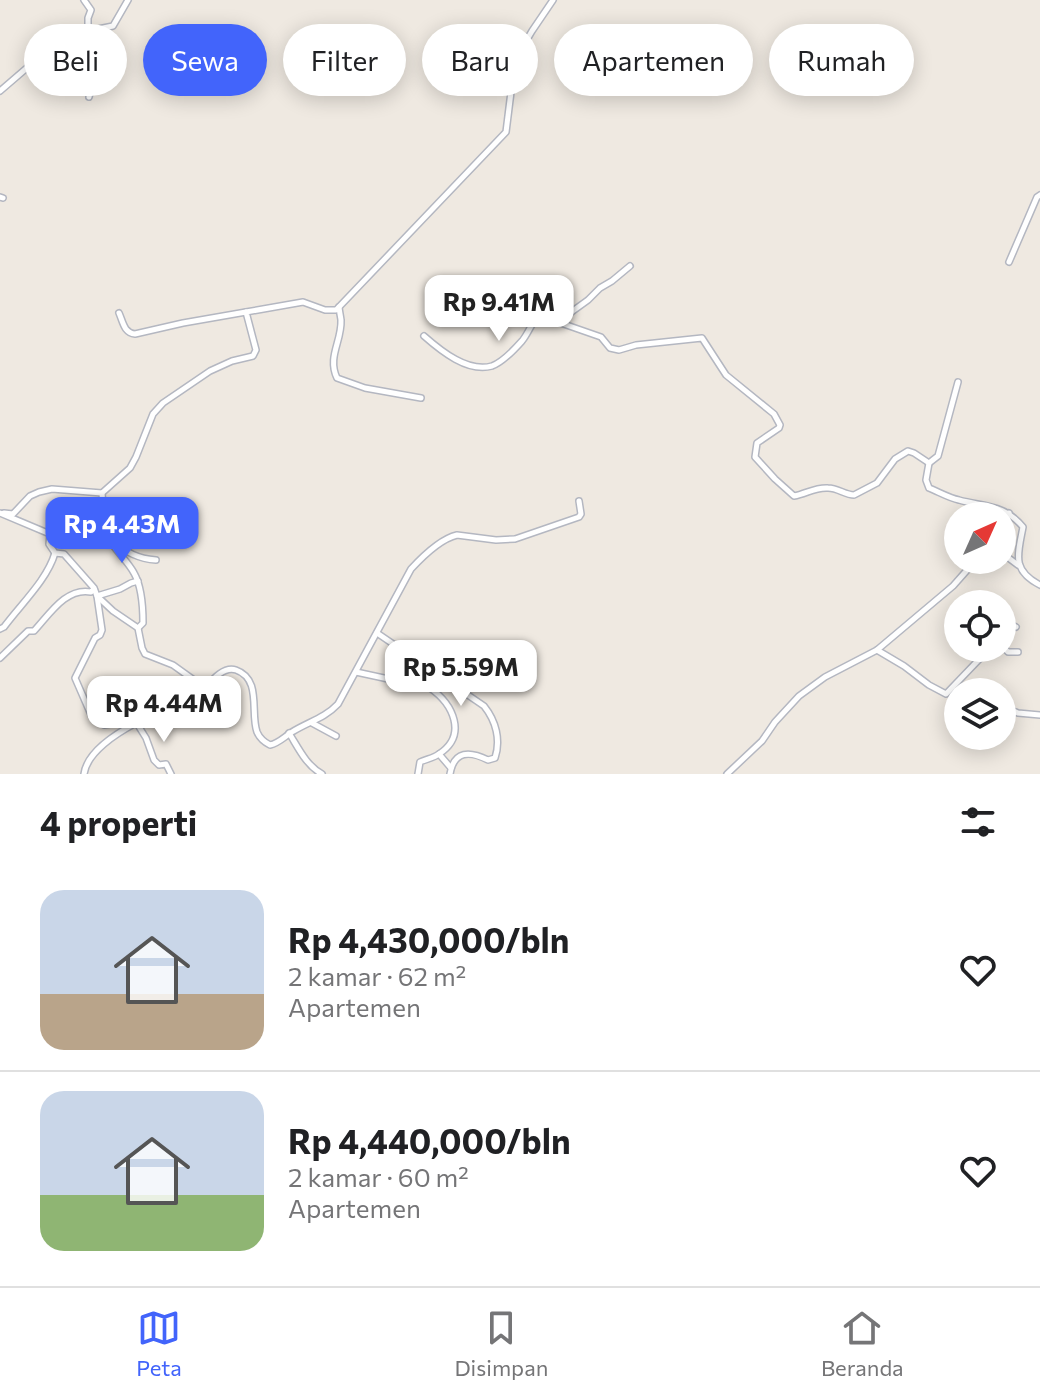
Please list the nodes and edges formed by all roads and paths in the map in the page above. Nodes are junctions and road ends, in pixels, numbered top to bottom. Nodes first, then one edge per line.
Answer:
1 (84, 0) edge
2 (128, 0) edge
3 (553, 0) edge
4 (88, 24) edge
5 (114, 24) edge
6 (24, 70) edge
7 (0, 91) edge
8 (1040, 195) edge
9 (1009, 262) dead end
10 (630, 266) dead end
11 (339, 307) junction
12 (246, 312) junction
13 (119, 313) dead end
14 (561, 323) junction
15 (424, 336) dead end
16 (958, 382) dead end
17 (421, 398) dead end
18 (929, 463) junction
19 (102, 493) junction
20 (579, 501) dead end
21 (971, 502) edge
22 (0, 512) edge
23 (1016, 520) edge
24 (107, 533) junction
25 (55, 553) junction
26 (156, 560) dead end
27 (1016, 564) edge
28 (1019, 566) junction
29 (964, 574) edge
30 (138, 581) junction
31 (1040, 585) edge
32 (94, 588) junction
33 (97, 596) junction
34 (138, 628) junction
35 (0, 629) edge
36 (377, 633) junction
37 (877, 650) junction
38 (0, 658) edge
39 (977, 662) edge
40 (356, 672) junction
41 (961, 678) edge
42 (205, 688) junction
43 (944, 693) edge
44 (1016, 712) edge
45 (1040, 715) edge
46 (136, 721) junction
47 (311, 722) junction
48 (289, 733) junction
49 (336, 736) dead end
50 (439, 754) junction
51 (451, 771) edge
52 (84, 774) edge
53 (171, 774) edge
54 (322, 774) edge
55 (418, 774) edge
56 (727, 774) edge

1 - 4 street
2 - 5 street
3 - 11 street
6 - 7 street
8 - 9 street
10 - 14 street
11 - 12 street
11 - 17 street
12 - 13 street
12 - 19 street
14 - 15 street
14 - 18 street
16 - 18 street
18 - 21 street
19 - 22 street
19 - 24 street
20 - 36 street
22 - 25 street
23 - 28 street
24 - 26 street
24 - 30 street
25 - 32 street
25 - 35 street
27 - 28 street
28 - 31 street
29 - 37 street
30 - 33 street
30 - 34 street
32 - 33 street
32 - 38 street
33 - 34 street
33 - 46 street
34 - 42 street
36 - 40 street
36 - 51 street
37 - 43 street
37 - 56 street
39 - 41 street
40 - 47 street
40 - 50 street
42 - 46 street
42 - 48 street
44 - 45 street
46 - 52 street
46 - 53 street
47 - 48 street
47 - 49 street
48 - 54 street
50 - 51 street
50 - 55 street

